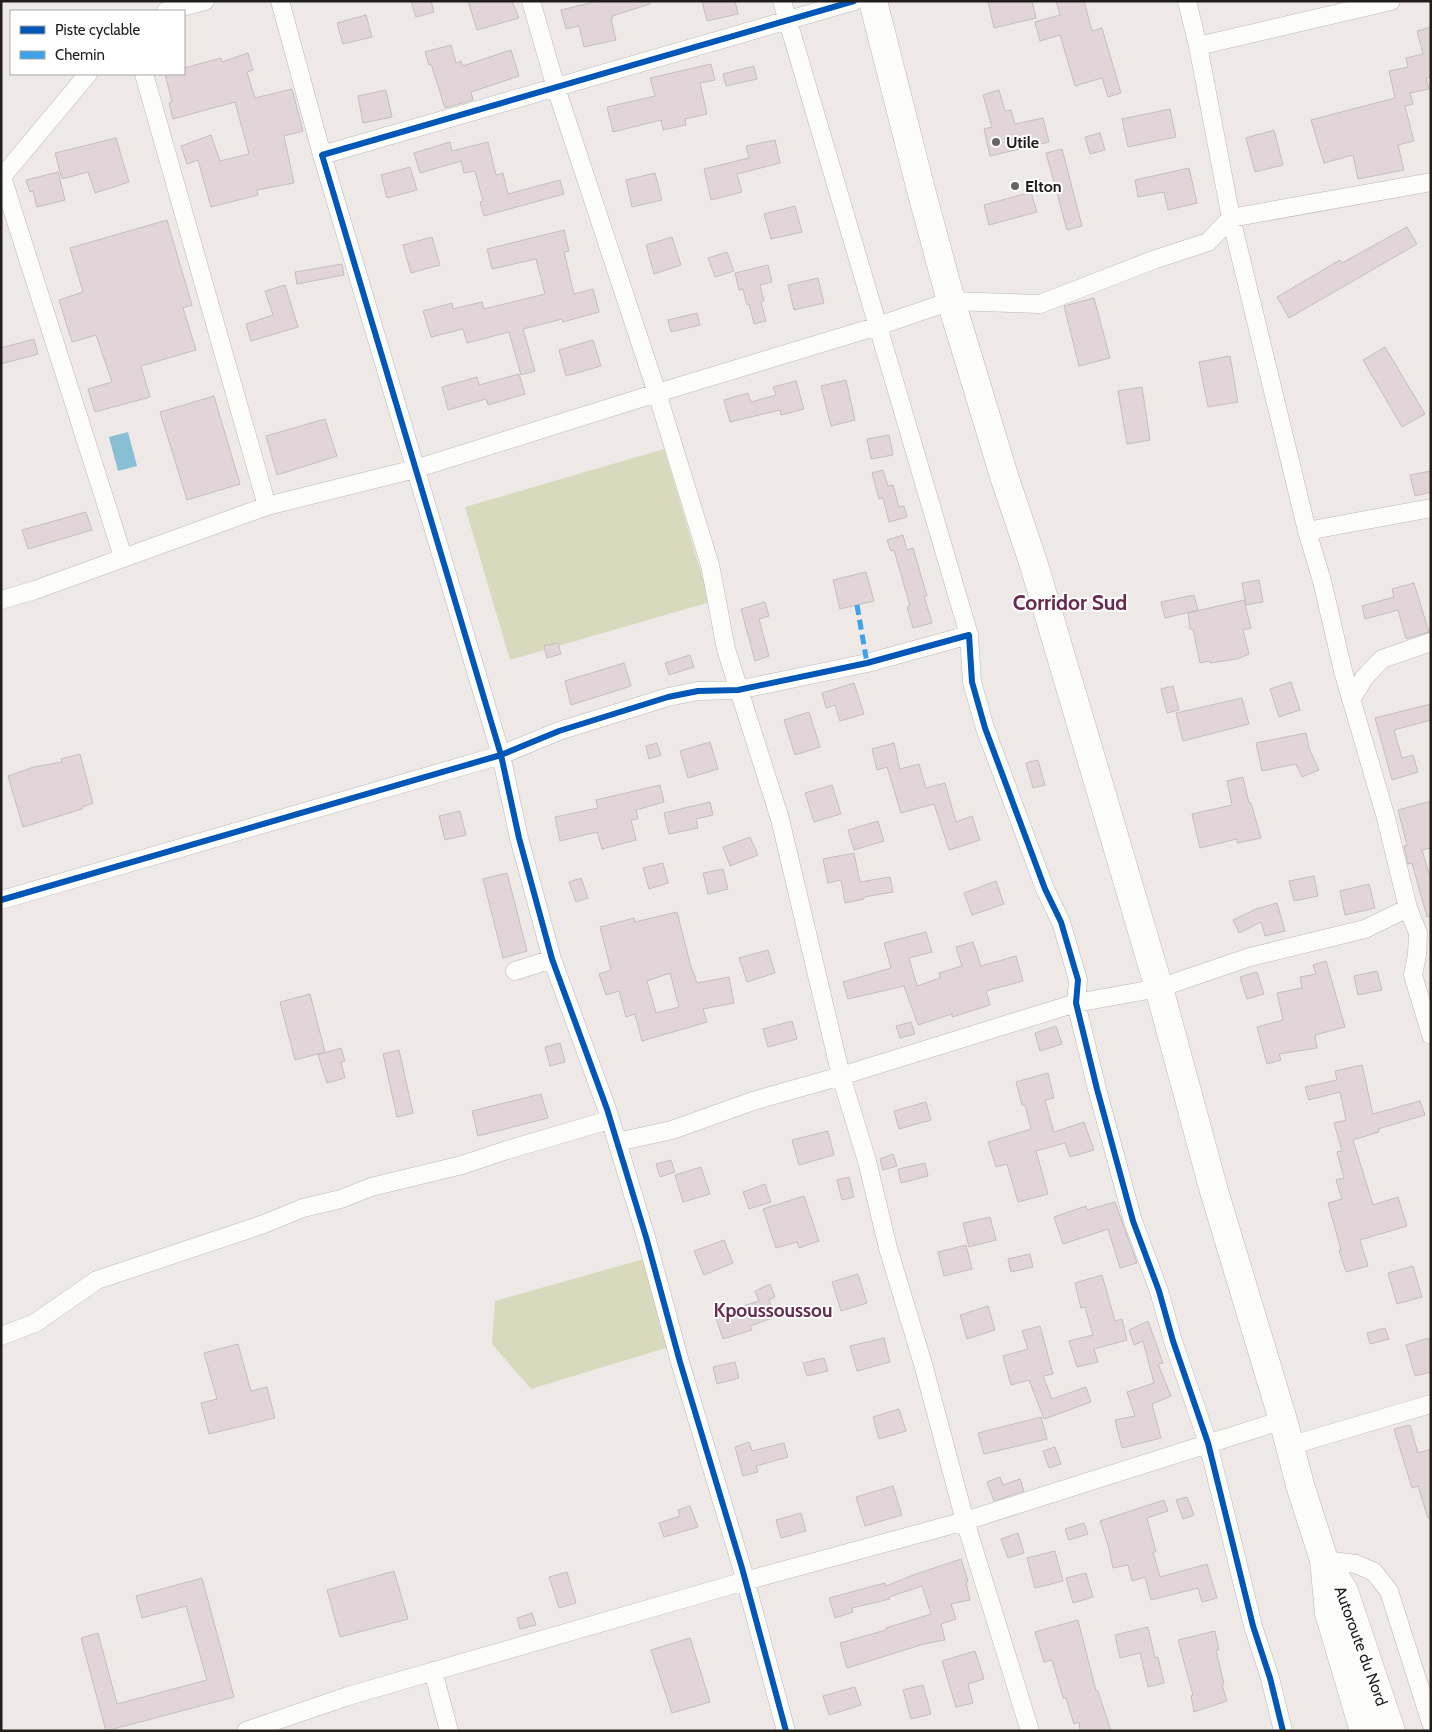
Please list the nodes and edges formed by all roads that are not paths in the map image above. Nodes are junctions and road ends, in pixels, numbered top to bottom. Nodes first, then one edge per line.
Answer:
1 (205, 1) edge
2 (280, 1) edge
3 (531, 1) edge
4 (782, 1) edge
5 (854, 1) edge
6 (873, 1) edge
7 (1187, 1) edge
8 (1384, 2) edge
9 (170, 10) edge
10 (788, 20) junction
11 (1198, 46) junction
12 (87, 75) edge
13 (144, 75) edge
14 (556, 88) junction
15 (322, 155) junction
16 (2, 178) edge
17 (1431, 182) edge
18 (1231, 218) junction
19 (951, 301) junction
20 (878, 326) junction
21 (657, 393) junction
22 (415, 469) junction
23 (267, 506) junction
24 (1431, 508) edge
25 (1307, 531) junction
26 (123, 557) junction
27 (1, 600) edge
28 (969, 635) junction
29 (1431, 642) edge
30 (738, 690) junction
31 (1351, 700) junction
32 (501, 755) junction
33 (1, 900) edge
34 (1408, 908) junction
35 (1424, 932) edge
36 (552, 959) junction
37 (515, 971) dead end
38 (1159, 988) junction
39 (1076, 1004) junction
40 (1431, 1035) edge
41 (841, 1076) junction
42 (609, 1120) junction
43 (617, 1142) junction
44 (1, 1336) edge
45 (1431, 1404) edge
46 (1282, 1420) junction
47 (1208, 1443) junction
48 (1289, 1446) junction
49 (965, 1521) junction
50 (1324, 1560) junction
51 (745, 1581) junction
52 (433, 1671) junction
53 (1431, 1723) edge
54 (246, 1731) edge
55 (449, 1731) edge
56 (786, 1731) edge
57 (1030, 1731) edge
58 (1283, 1731) edge
59 (1364, 1731) edge
60 (1391, 1731) edge

1 - 9 street
2 - 15 street
3 - 14 street
4 - 10 street
5 - 10 street
6 - 19 highway
7 - 11 street
8 - 11 street
10 - 14 street
10 - 20 street
11 - 18 street
12 - 16 street
13 - 23 street
14 - 15 street
14 - 21 street
15 - 22 street
16 - 26 street
17 - 18 street
18 - 19 street
18 - 25 street
19 - 20 street
19 - 38 highway
20 - 21 street
20 - 28 street
21 - 22 street
21 - 30 street
22 - 23 street
22 - 32 street
23 - 26 street
24 - 25 street
25 - 31 street
26 - 27 street
28 - 30 street
28 - 39 street
29 - 31 street
30 - 32 street
30 - 41 street
31 - 34 street
32 - 33 street
32 - 36 street
34 - 35 street
34 - 38 street
35 - 40 street
36 - 37 street
36 - 42 street
38 - 39 street
38 - 46 highway
39 - 41 street
39 - 47 street
41 - 43 street
41 - 49 street
42 - 43 street
42 - 44 street
43 - 51 street
45 - 48 street
46 - 47 street
46 - 48 highway
47 - 49 street
47 - 58 street
48 - 50 highway
49 - 51 street
49 - 57 street
50 - 53 street
50 - 59 highway, Autoroute du Nord
50 - 60 highway, Autoroute du Nord
51 - 52 street
51 - 56 street
52 - 54 street
52 - 55 street

